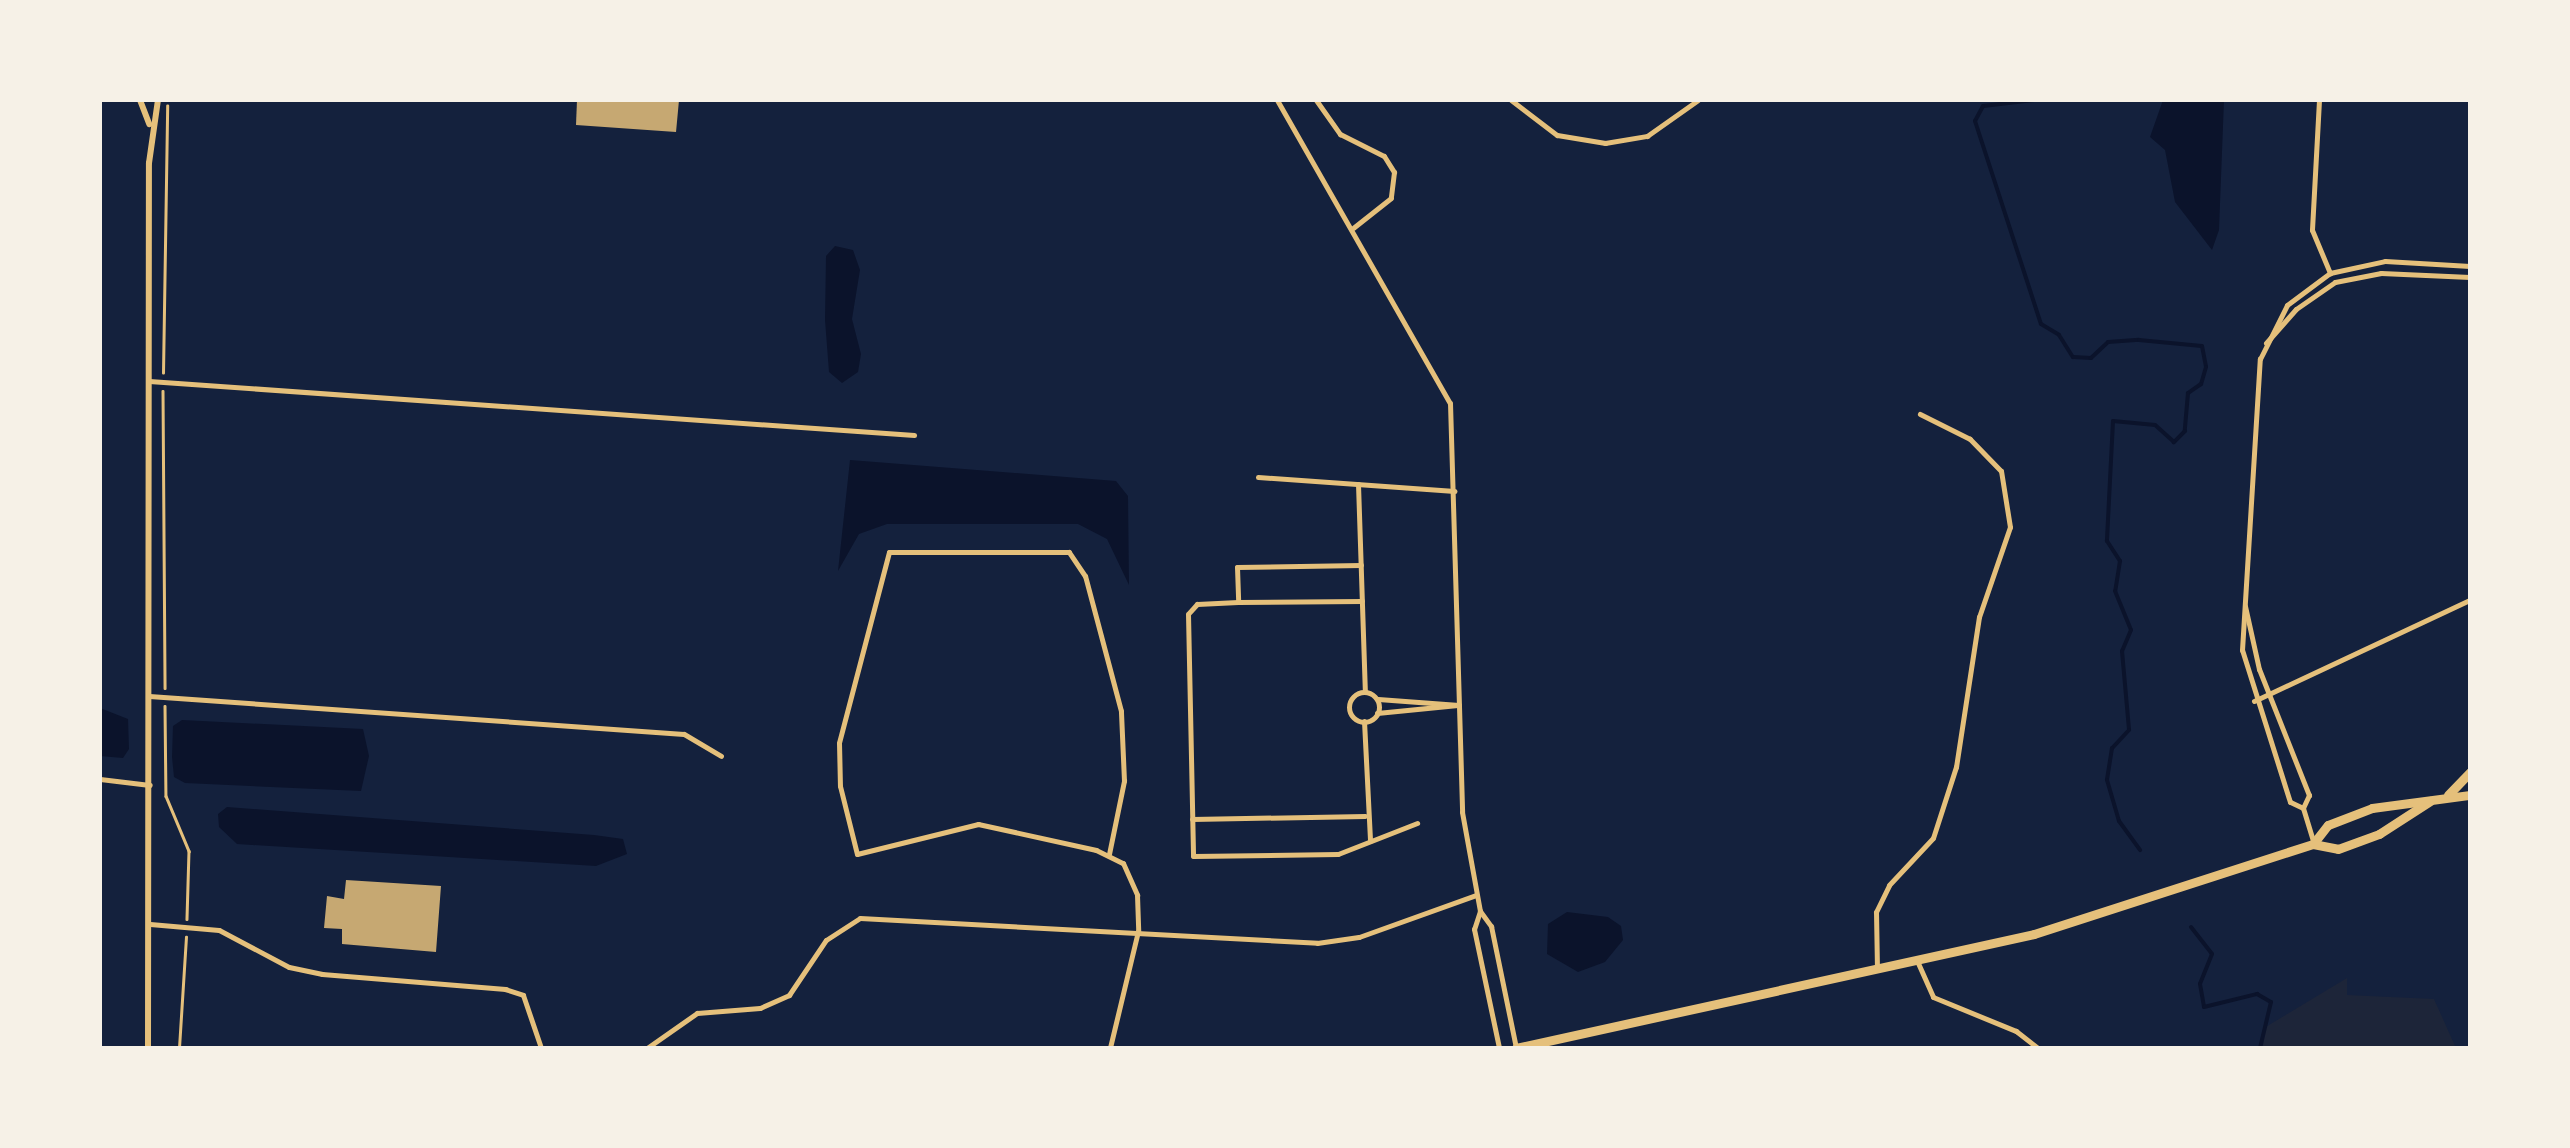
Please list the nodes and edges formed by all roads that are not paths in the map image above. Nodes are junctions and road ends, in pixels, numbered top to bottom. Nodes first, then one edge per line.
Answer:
1 (140, 100) edge
2 (158, 100) edge
3 (1277, 100) edge
4 (1316, 100) edge
5 (1511, 100) edge
6 (1698, 100) edge
7 (2319, 100) edge
8 (150, 126) junction
9 (1353, 228) junction
10 (2470, 266) edge
11 (2330, 273) junction
12 (2470, 276) edge
13 (2264, 345) junction
14 (148, 381) junction
15 (1920, 414) dead end
16 (914, 435) dead end
17 (1258, 477) dead end
18 (1358, 484) junction
19 (1456, 491) junction
20 (1361, 565) junction
21 (1362, 600) junction
22 (2470, 600) edge
23 (1238, 602) junction
24 (2245, 603) junction
25 (1364, 692) junction
26 (2269, 695) junction
27 (150, 696) junction
28 (1376, 699) junction
29 (2254, 701) junction
30 (1459, 705) junction
31 (1377, 714) junction
32 (1364, 722) junction
33 (721, 756) dead end
34 (2470, 772) edge
35 (100, 779) edge
36 (150, 785) junction
37 (2470, 794) edge
38 (2448, 795) junction
39 (2430, 801) junction
40 (2304, 808) junction
41 (1366, 816) junction
42 (1192, 820) junction
43 (1417, 823) dead end
44 (1370, 841) junction
45 (2314, 844) junction
46 (1108, 854) junction
47 (1476, 896) junction
48 (1480, 911) junction
49 (150, 924) junction
50 (1138, 932) junction
51 (1918, 962) junction
52 (1877, 972) junction
53 (148, 1048) edge
54 (541, 1048) edge
55 (647, 1048) edge
56 (1110, 1048) edge
57 (1498, 1048) edge
58 (1516, 1048) edge
59 (2038, 1048) edge

1 - 8 street
2 - 8 street
3 - 9 street
4 - 9 street
5 - 6 street
7 - 11 street
8 - 14 street
9 - 19 street
10 - 11 street
11 - 13 street
12 - 13 street
13 - 24 street
14 - 16 street
14 - 27 street
15 - 52 street
17 - 18 street
18 - 19 street
18 - 20 street
19 - 30 street
20 - 21 street
20 - 23 street
21 - 23 street
21 - 25 street
22 - 26 street
23 - 42 street
24 - 26 street
24 - 29 street
25 - 28 street
25 - 32 street
26 - 29 street
26 - 40 street
27 - 33 street
27 - 36 street
28 - 30 street
28 - 31 street
29 - 40 street
30 - 31 street
30 - 47 street
31 - 32 street
32 - 41 street
34 - 38 main road
35 - 36 street
36 - 49 street
37 - 38 main road
38 - 39 main road
39 - 45 main road
39 - 45 main road
40 - 45 street
41 - 42 street
41 - 44 street
42 - 44 street
43 - 44 street
45 - 51 main road
46 - 46 street
46 - 50 street
47 - 48 street
47 - 50 street
48 - 57 street
48 - 58 street
49 - 53 street
49 - 54 street
50 - 55 street
50 - 56 street
51 - 52 main road
51 - 59 street
52 - 58 main road

